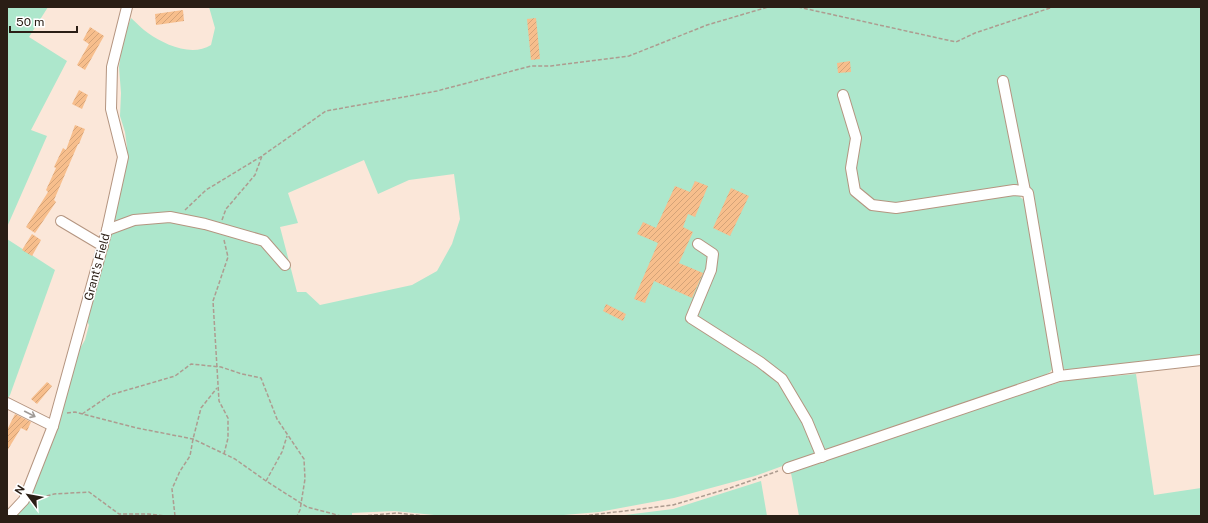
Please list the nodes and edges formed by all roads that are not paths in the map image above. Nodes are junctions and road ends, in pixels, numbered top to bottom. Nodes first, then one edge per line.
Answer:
1 (127, 7) edge
2 (1003, 81) dead end
3 (843, 95) dead end
4 (1025, 191) junction
5 (61, 221) dead end
6 (107, 230) junction
7 (698, 244) dead end
8 (103, 246) junction
9 (285, 265) dead end
10 (1201, 360) edge
11 (1059, 376) junction
12 (7, 403) edge
13 (54, 426) junction
14 (822, 457) junction
15 (788, 468) road end
16 (9, 516) edge

1 - 6 street, Grant's Field
2 - 4 street
3 - 4 street
4 - 11 street
5 - 8 street
6 - 8 street, Grant's Field
6 - 9 street
7 - 14 street
8 - 13 street, Grant's Field
10 - 11 street
11 - 14 street
12 -> 13 street
13 - 16 street, Grant's Field
14 - 15 street

